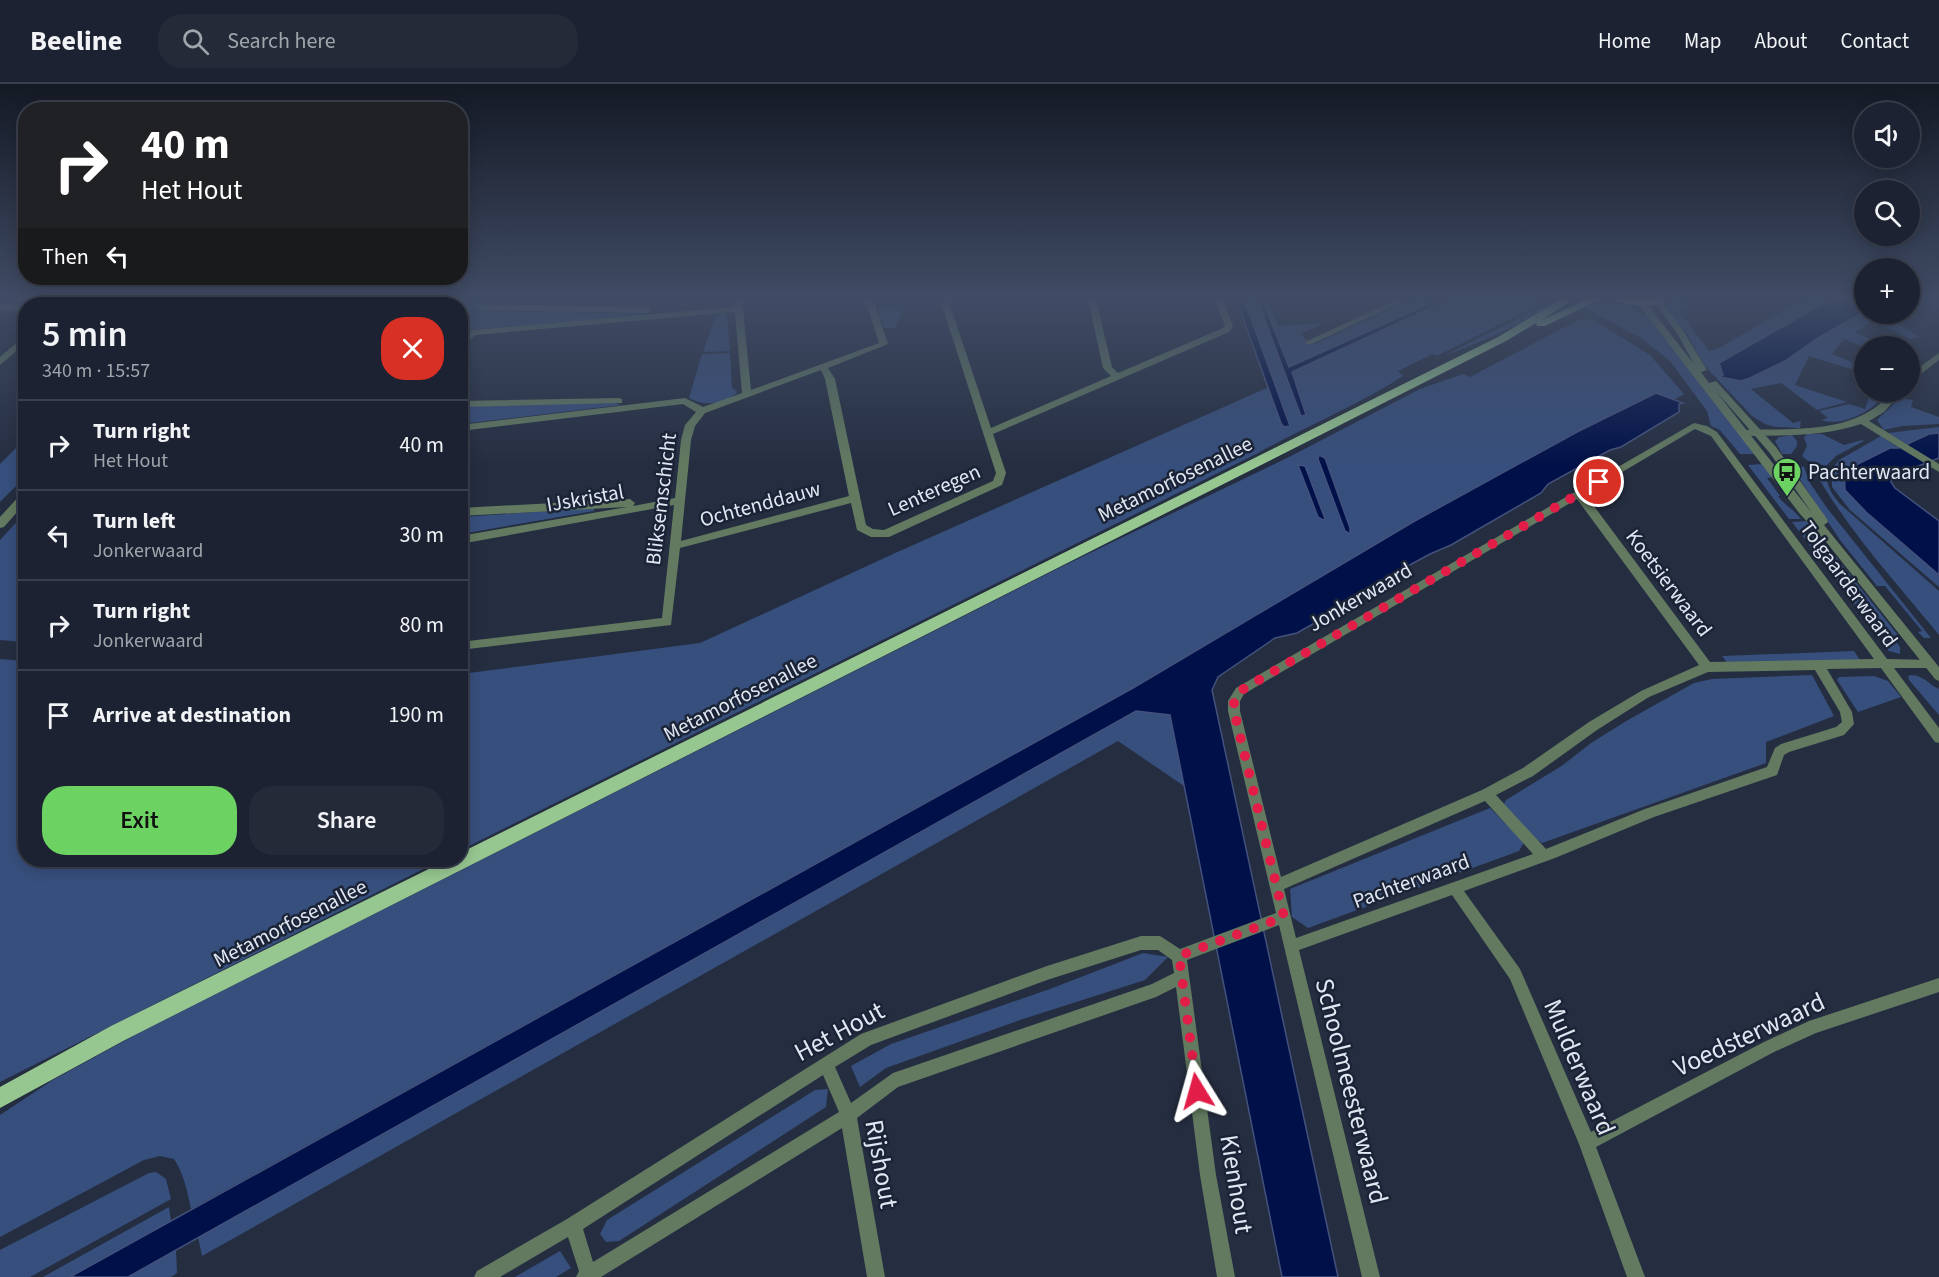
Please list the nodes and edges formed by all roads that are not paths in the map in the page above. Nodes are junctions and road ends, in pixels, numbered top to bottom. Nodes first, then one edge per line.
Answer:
1 (743, 355) edge
2 (854, 355) edge
3 (962, 355) edge
4 (1105, 355) edge
5 (1169, 355) edge
6 (1471, 355) edge
7 (1682, 355) edge
8 (1693, 355) edge
9 (1939, 356) edge
10 (823, 366) junction
11 (1920, 370) edge
12 (1117, 377) junction
13 (747, 395) junction
14 (1888, 402) edge
15 (654, 403) junction
16 (468, 404) edge
17 (702, 411) junction
18 (1860, 419) junction
19 (468, 427) edge
20 (1704, 428) joint
21 (987, 432) junction
22 (1760, 432) junction
23 (1744, 433) junction
24 (1939, 469) edge
25 (1579, 494) junction
26 (18, 495) edge
27 (855, 498) junction
28 (679, 501) junction
29 (18, 504) edge
30 (0, 511) edge
31 (468, 512) edge
32 (0, 524) edge
33 (468, 539) edge
34 (1831, 540) junction
35 (675, 546) junction
36 (468, 645) edge
37 (1883, 663) junction
38 (1929, 663) junction
39 (1819, 666) junction
40 (1707, 667) junction
41 (1939, 676) edge
42 (1939, 738) edge
43 (1487, 794) junction
44 (1544, 856) junction
45 (468, 858) edge
46 (449, 867) edge
47 (1276, 885) junction
48 (1455, 889) junction
49 (1284, 917) junction
50 (1293, 946) junction
51 (1179, 956) junction
52 (1181, 977) junction
53 (1939, 985) edge
54 (826, 1064) junction
55 (0, 1098) edge
56 (848, 1115) junction
57 (1587, 1143) junction
58 (573, 1225) junction
59 (588, 1276) edge
60 (483, 1277) edge
61 (876, 1277) edge
62 (1226, 1277) edge
63 (1371, 1277) edge
64 (1636, 1277) edge

1 - 13 street
2 - 10 street, Bliksemschicht
3 - 21 street, Lenteregen
4 - 12 street
5 - 12 street
6 - 45 main road, Metamorfosenallee
7 - 23 street
8 - 22 street
9 - 11 street
10 - 13 street, Bliksemschicht
10 - 27 street, Lenteregen
12 - 21 street
13 - 17 street, Bliksemschicht
14 - 18 street
15 - 16 street
15 - 17 street
15 - 19 street
17 - 28 street, Bliksemschicht
18 - 22 street
18 - 24 street
20 - 25 street, Jonkerwaard
20 - 37 street, Tolgaarderwaard
21 - 27 street, Lenteregen
22 - 23 street
22 - 34 street
23 - 34 street
25 - 40 street, Koetsierwaard
25 - 47 street, Jonkerwaard
26 - 30 street
27 - 35 street, Ochtenddauw
28 - 31 street, IJskristal
28 - 33 street, IJskristal
28 - 35 street, Bliksemschicht
29 - 32 street
34 - 38 street
35 - 36 street, Bliksemschicht
37 - 38 street
37 - 39 street
37 - 42 street, Tolgaarderwaard
38 - 41 street
39 - 40 street
39 - 44 street, Pachterwaard
40 - 43 street
43 - 44 street
43 - 47 street
44 - 48 street, Pachterwaard
46 - 55 main road, Metamorfosenallee
47 - 49 street, Jonkerwaard
48 - 50 street, Pachterwaard
48 - 57 street, Mulderwaard
49 - 50 street, Schoolmeesterwaard
49 - 51 street
50 - 63 street, Schoolmeesterwaard
51 - 52 street, Kienhout
51 - 54 street, Het Hout
52 - 56 street
52 - 62 street, Kienhout
53 - 57 street, Voedsterwaard
54 - 56 street, Rijshout
54 - 58 street, Het Hout
56 - 59 street
56 - 61 street, Rijshout
57 - 64 street, Mulderwaard
58 - 59 street
58 - 60 street, Het Hout

